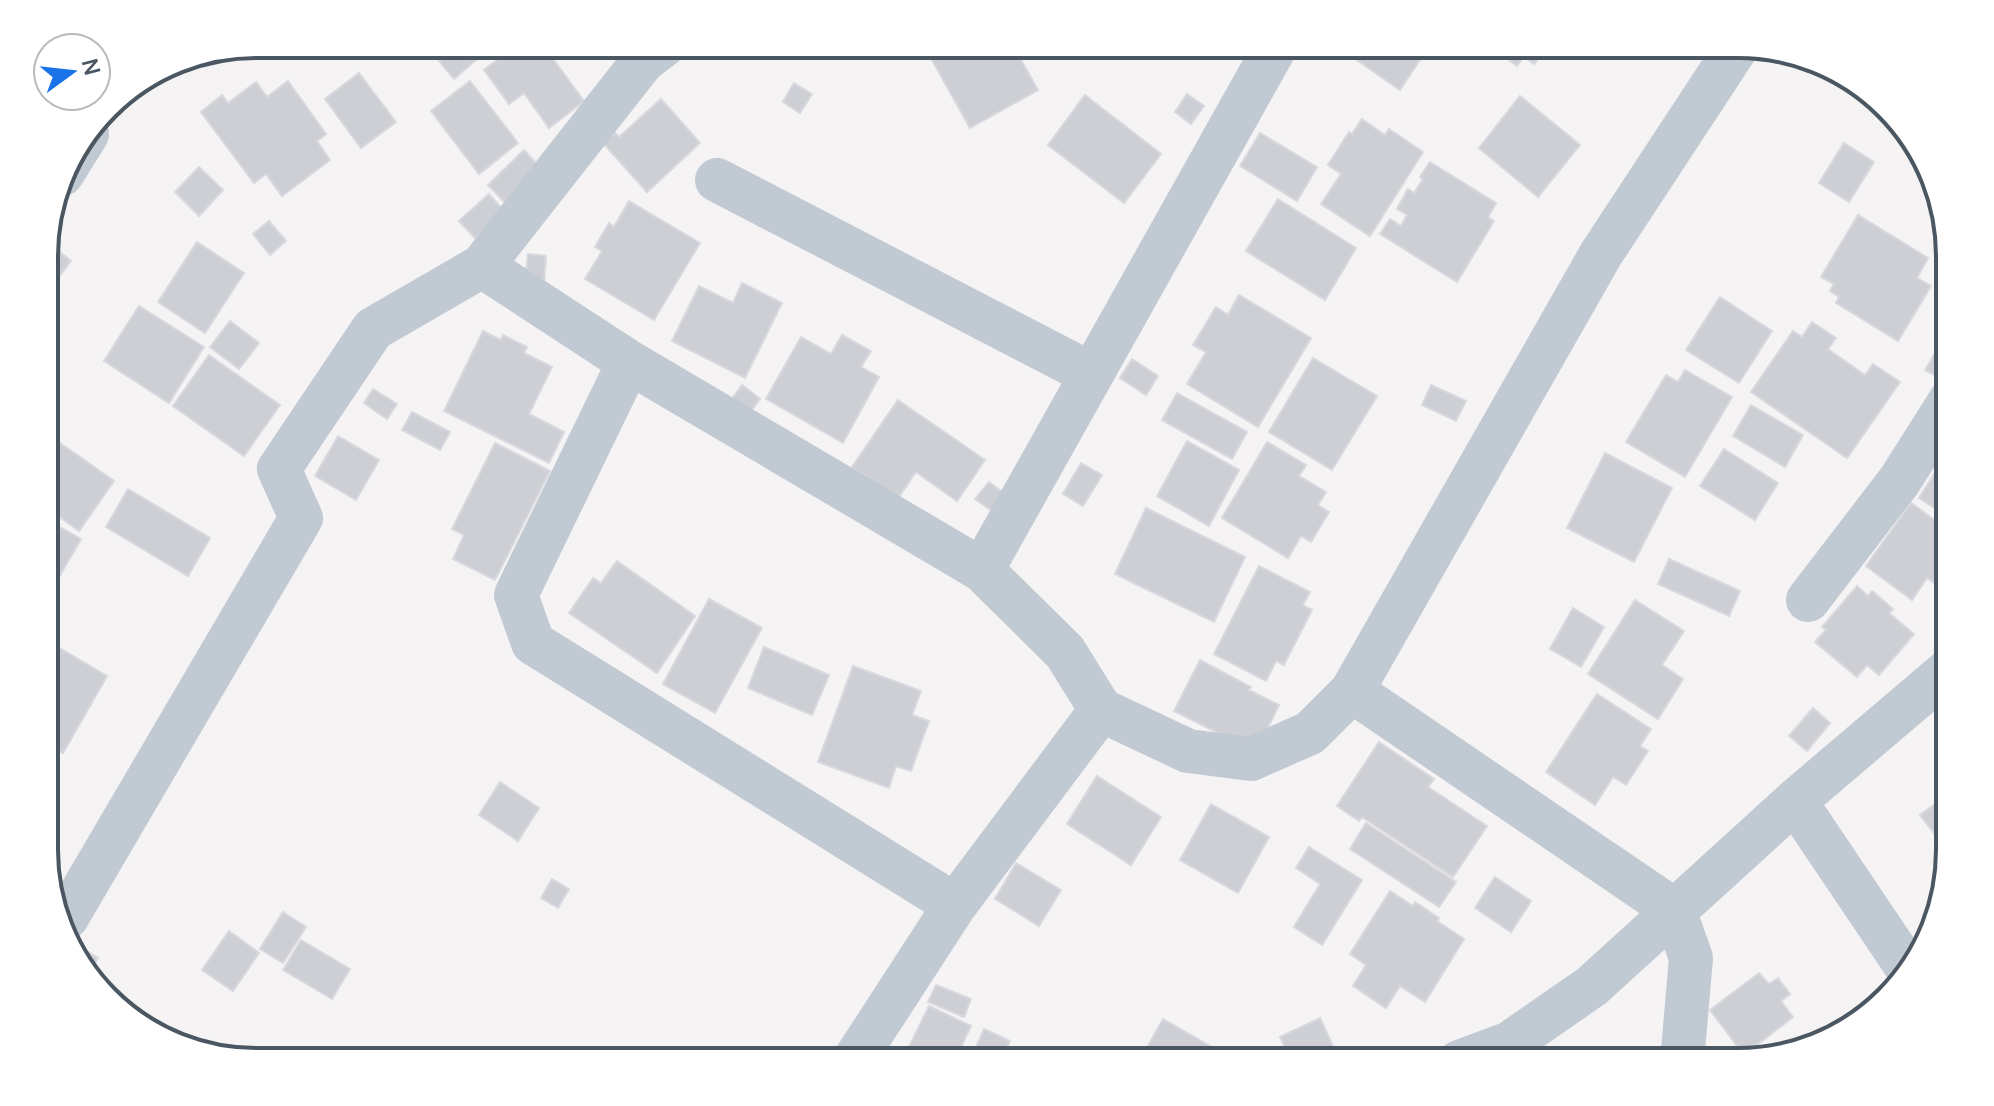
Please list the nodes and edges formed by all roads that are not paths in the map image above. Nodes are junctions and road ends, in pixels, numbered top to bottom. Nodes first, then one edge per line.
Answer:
1 (647, 58) edge
2 (1269, 58) edge
3 (1730, 58) edge
4 (717, 180) dead end
5 (482, 266) junction
6 (629, 362) junction
7 (1091, 374) junction
8 (1936, 423) edge
9 (982, 570) junction
10 (1808, 600) dead end
11 (1936, 681) edge
12 (1352, 691) junction
13 (1101, 710) junction
14 (1795, 801) junction
15 (955, 905) junction
16 (1674, 910) junction
17 (69, 914) edge
18 (1902, 961) edge
19 (862, 1048) edge
20 (1497, 1048) edge
21 (1683, 1048) edge

1 - 5 street
2 - 7 street
3 - 12 street
4 - 7 street
5 - 6 street
5 - 17 street
6 - 9 street
6 - 15 street
7 - 9 street
8 - 10 street
9 - 13 street
11 - 14 street
12 - 13 street
12 - 16 street
13 - 15 street
14 - 16 street
14 - 18 street
15 - 19 street
16 - 20 street
16 - 21 street

